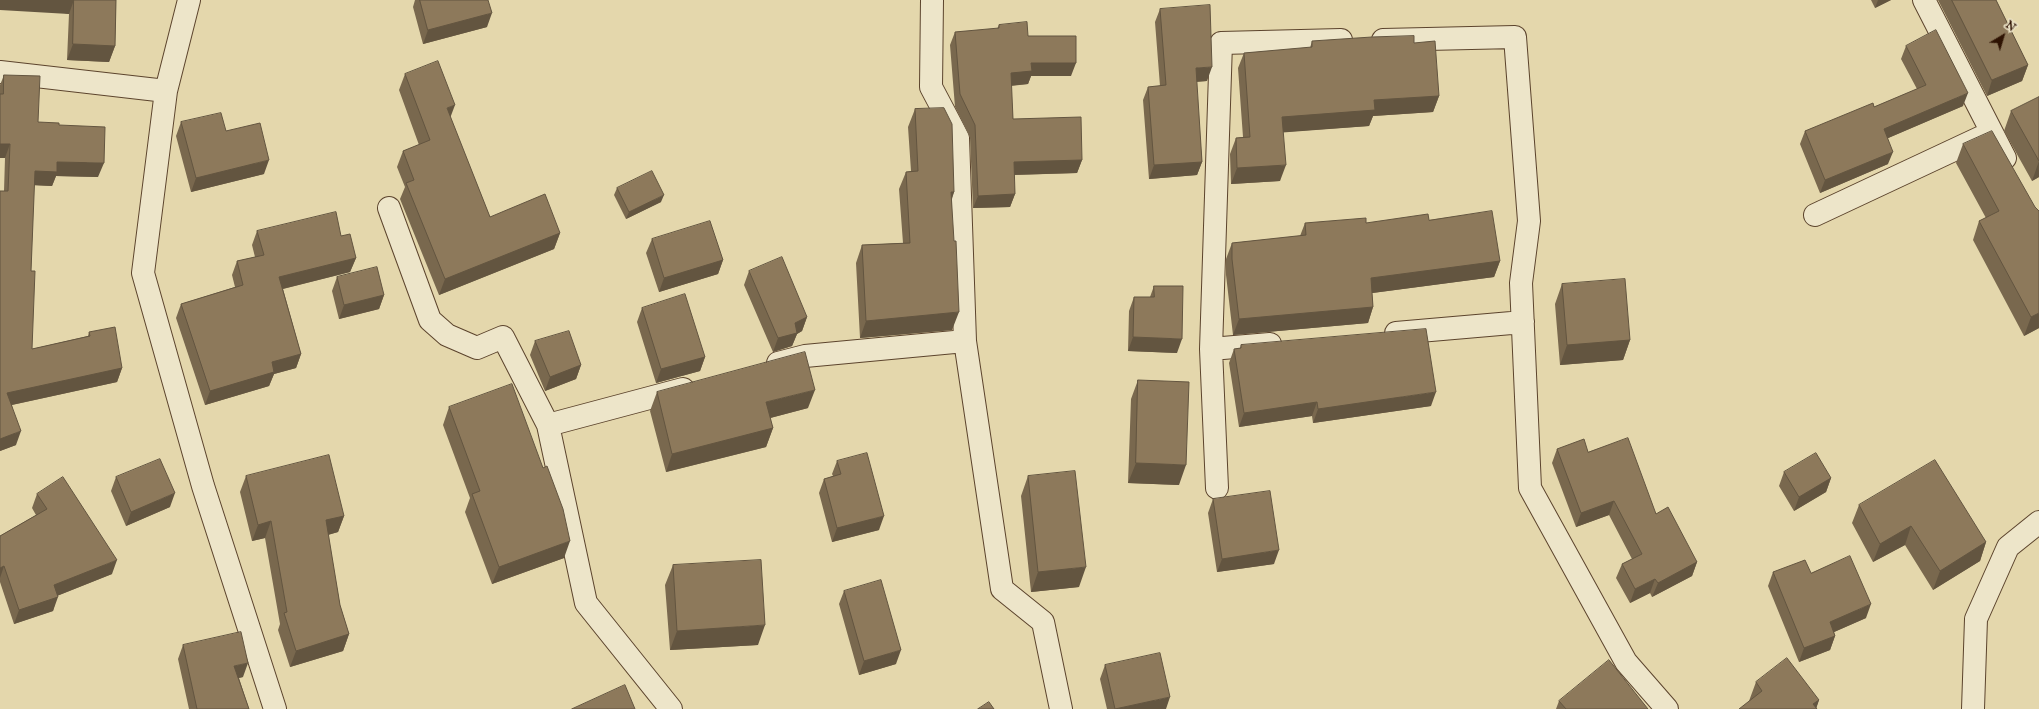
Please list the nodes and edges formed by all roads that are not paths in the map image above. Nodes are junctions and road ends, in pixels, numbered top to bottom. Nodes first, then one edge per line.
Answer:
1 (189, 0) edge
2 (932, 0) edge
3 (1924, 0) edge
4 (0, 72) edge
5 (166, 91) junction
6 (1991, 133) junction
7 (2013, 173) edge
8 (389, 208) dead end
9 (1815, 215) dead end
10 (1523, 322) junction
11 (1375, 335) edge
12 (965, 341) junction
13 (1289, 342) edge
14 (1211, 349) junction
15 (760, 368) edge
16 (699, 384) edge
17 (548, 425) junction
18 (1217, 488) dead end
19 (2039, 522) edge
20 (275, 709) edge
21 (671, 709) edge
22 (1061, 709) edge
23 (1666, 709) edge
24 (1973, 709) edge

1 - 5 street
2 - 12 street
3 - 6 street
4 - 5 street
5 - 20 street
6 - 7 street
6 - 9 street
8 - 17 street
10 - 11 street
10 - 14 street
10 - 23 street
12 - 15 street
12 - 22 street
13 - 14 street
14 - 18 street
16 - 17 street
17 - 21 street
19 - 24 street

